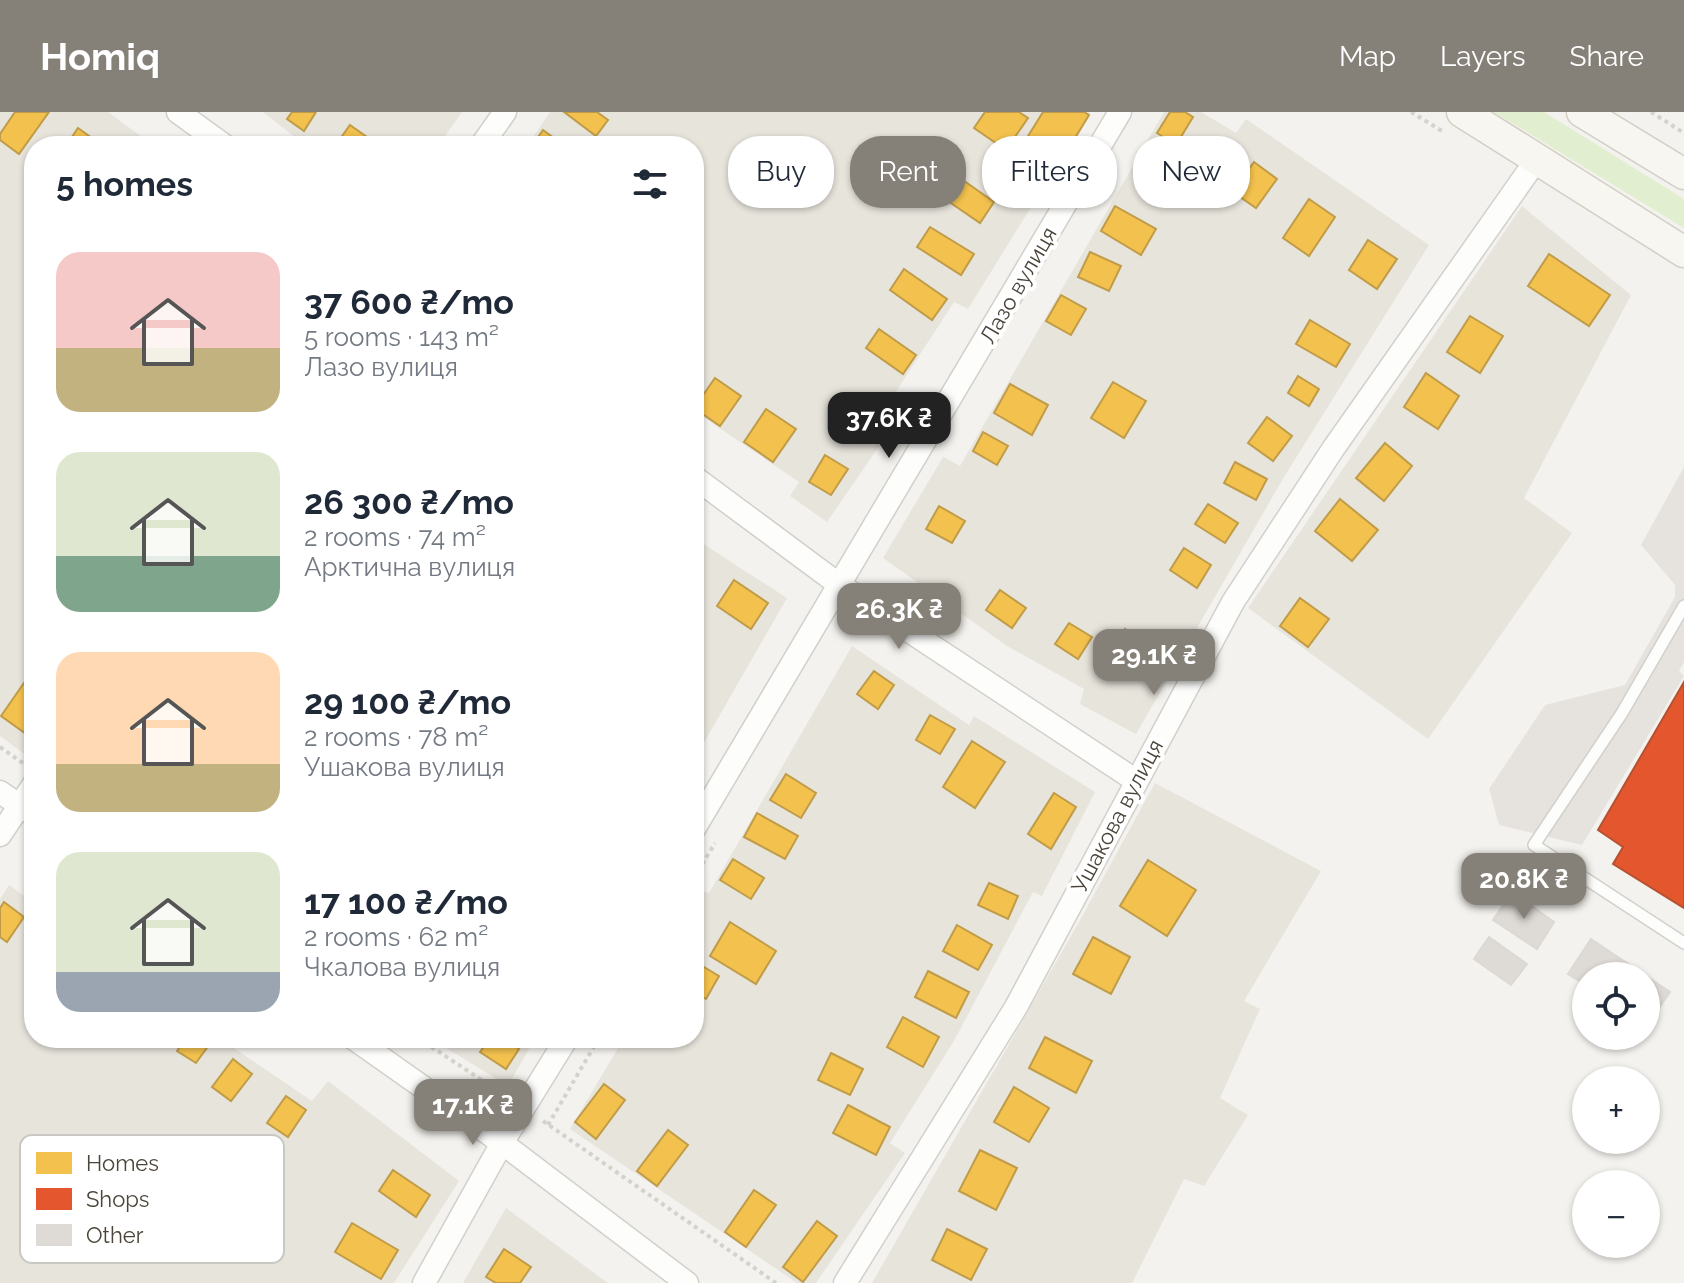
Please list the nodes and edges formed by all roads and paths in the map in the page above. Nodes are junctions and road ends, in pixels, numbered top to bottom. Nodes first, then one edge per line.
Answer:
1 (178, 112) edge
2 (505, 112) edge
3 (1120, 112) edge
4 (1462, 112) edge
5 (1582, 112) edge
6 (1651, 112) edge
7 (1684, 133) edge
8 (211, 136) edge
9 (488, 136) edge
10 (1537, 159) junction
11 (1684, 174) edge
12 (1684, 252) edge
13 (704, 484) edge
14 (841, 586) junction
15 (1684, 606) edge
16 (0, 747) edge
17 (24, 764) edge
18 (1135, 780) junction
19 (0, 792) edge
20 (24, 808) edge
21 (704, 812) edge
22 (24, 813) edge
23 (0, 835) edge
24 (1684, 943) edge
25 (367, 1048) edge
26 (433, 1048) edge
27 (561, 1048) edge
28 (593, 1048) edge
29 (524, 1108) junction
30 (548, 1125) junction
31 (502, 1143) junction
32 (424, 1283) edge
33 (687, 1283) edge
34 (776, 1283) edge
35 (845, 1283) edge

1 - 8 street
2 - 9 street
3 - 14 street, Лазо вулиця
4 - 10 main road
5 - 11 main road
6 - 7 path
10 - 12 main road
10 - 18 street, Ушакова вулиця
13 - 14 street
14 - 18 street
14 - 21 street, Лазо вулиця
15 - 24 lane
16 - 17 path
18 - 35 street, Ушакова вулиця
19 - 20 street
22 - 23 street
25 - 31 street
26 - 29 path
27 - 29 street
28 - 30 path
29 - 30 path
29 - 31 street
30 - 34 path
31 - 32 street
31 - 33 street

